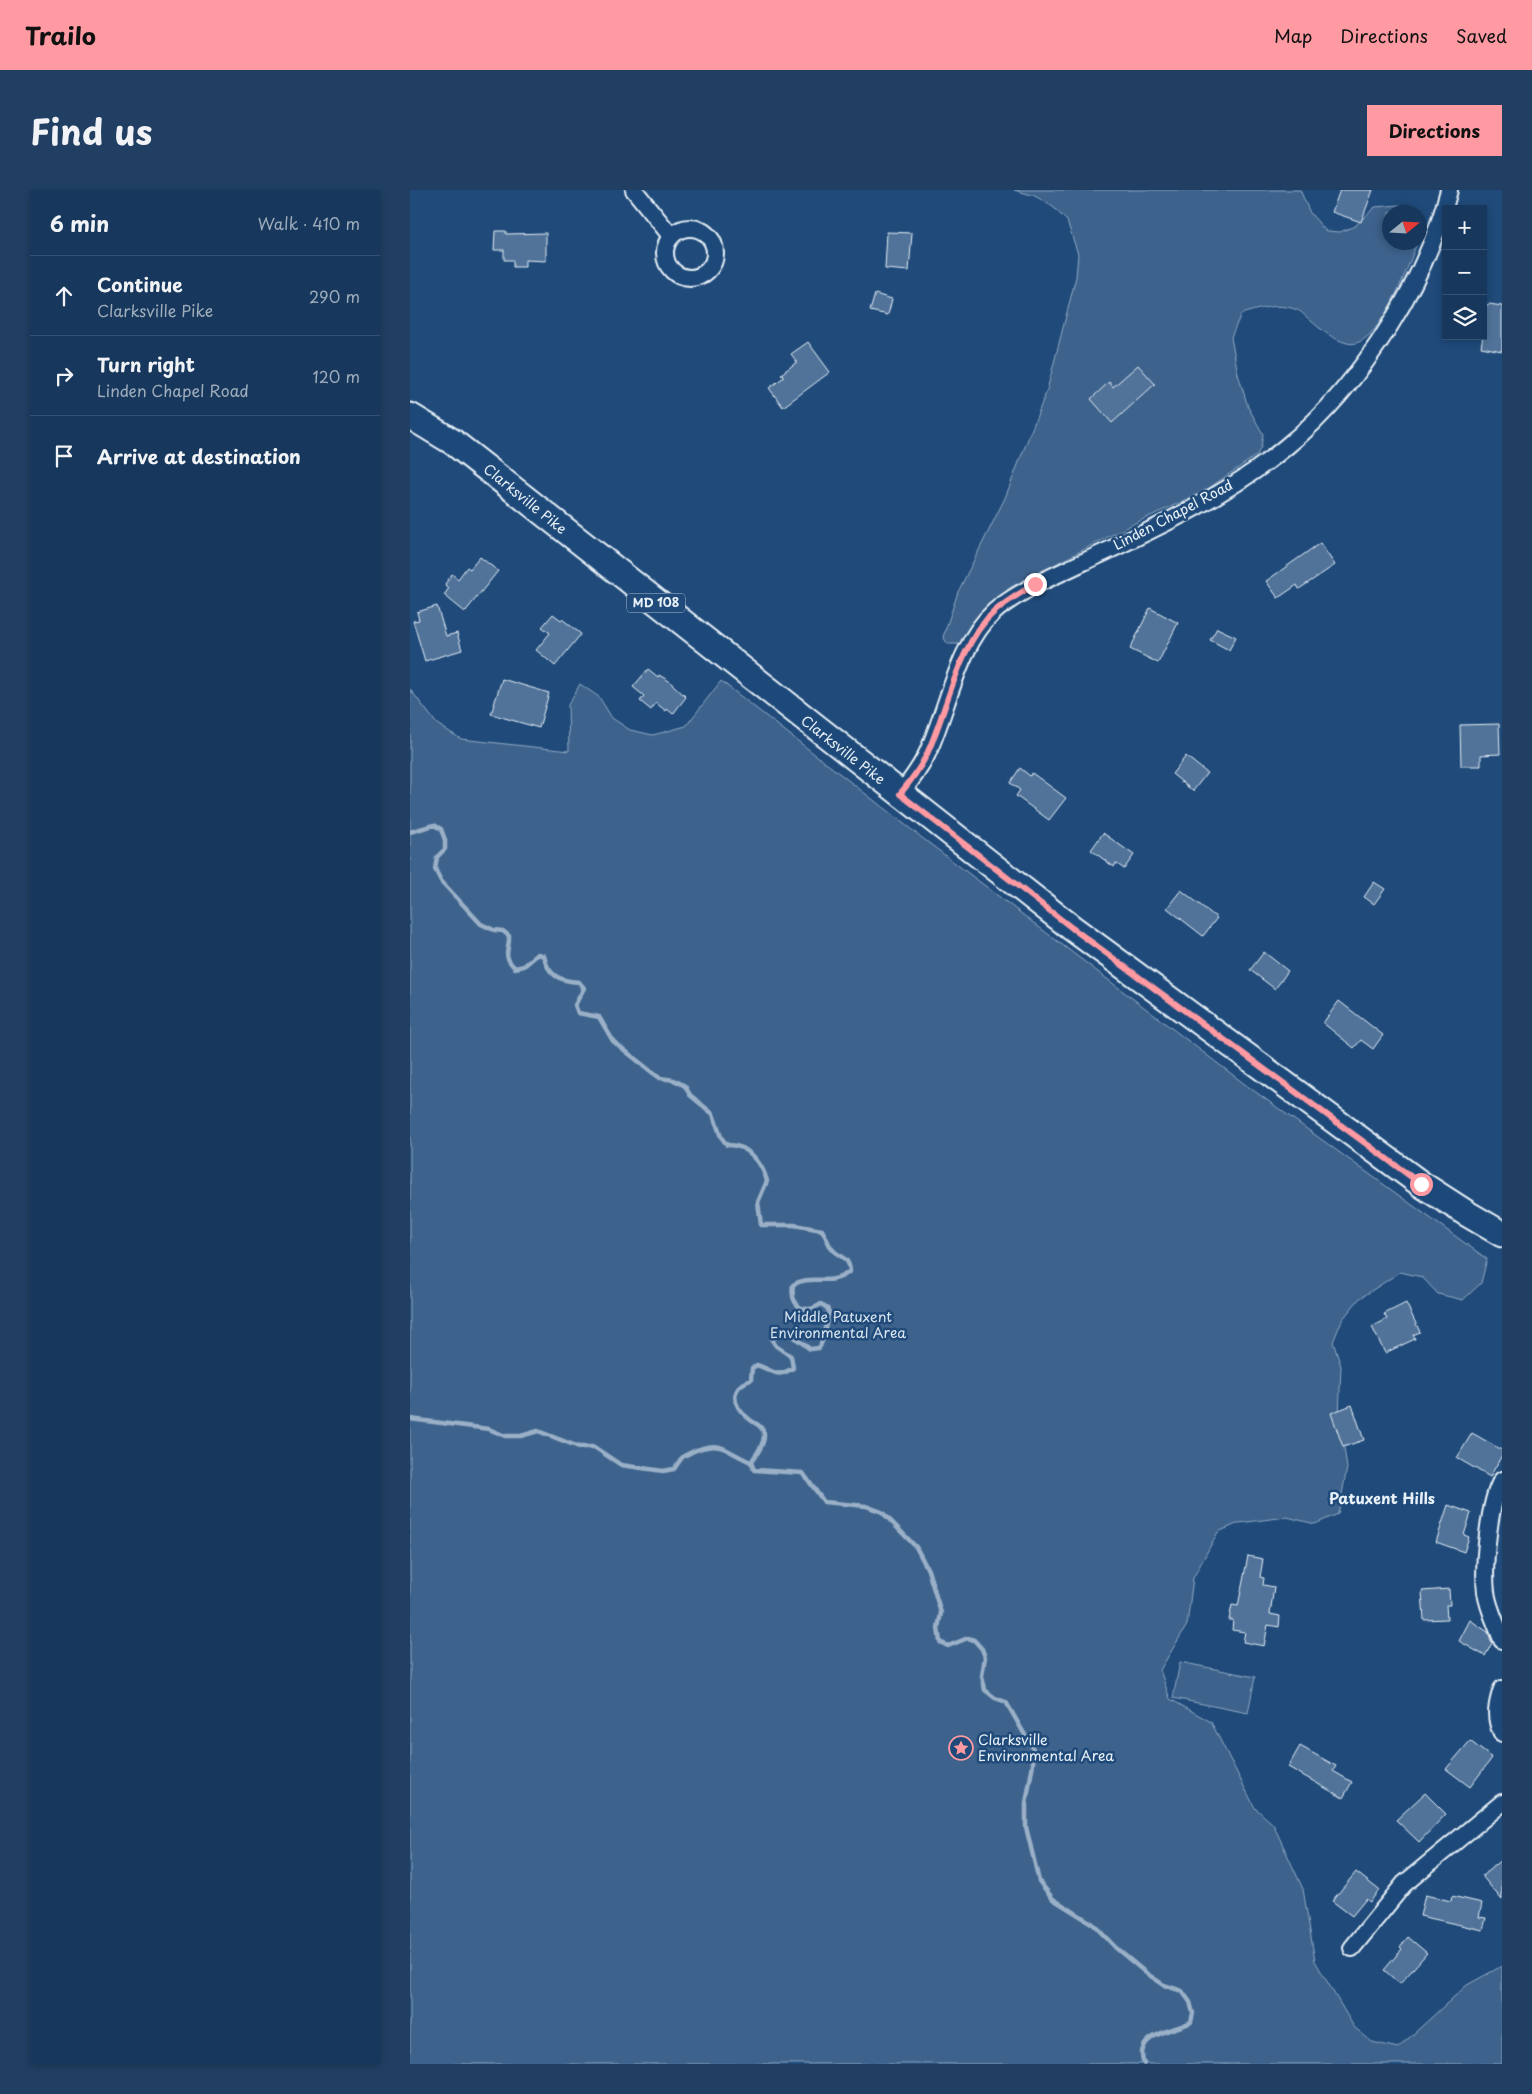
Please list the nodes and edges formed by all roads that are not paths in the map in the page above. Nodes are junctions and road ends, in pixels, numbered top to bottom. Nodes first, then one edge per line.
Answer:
1 (634, 190) edge
2 (1449, 190) edge
3 (671, 236) dead end
4 (410, 416) edge
5 (900, 794) junction
6 (1502, 1234) edge
7 (1502, 1480) edge
8 (1502, 1640) edge
9 (1502, 1690) edge
10 (1502, 1733) edge
11 (1502, 1803) edge
12 (1352, 1948) dead end

1 - 3 street
2 - 5 street, Linden Chapel Road
4 - 5 main road, Clarksville Pike / MD 108
5 - 6 main road, Clarksville Pike / MD 108
7 - 8 street
9 - 10 street
11 - 12 street

